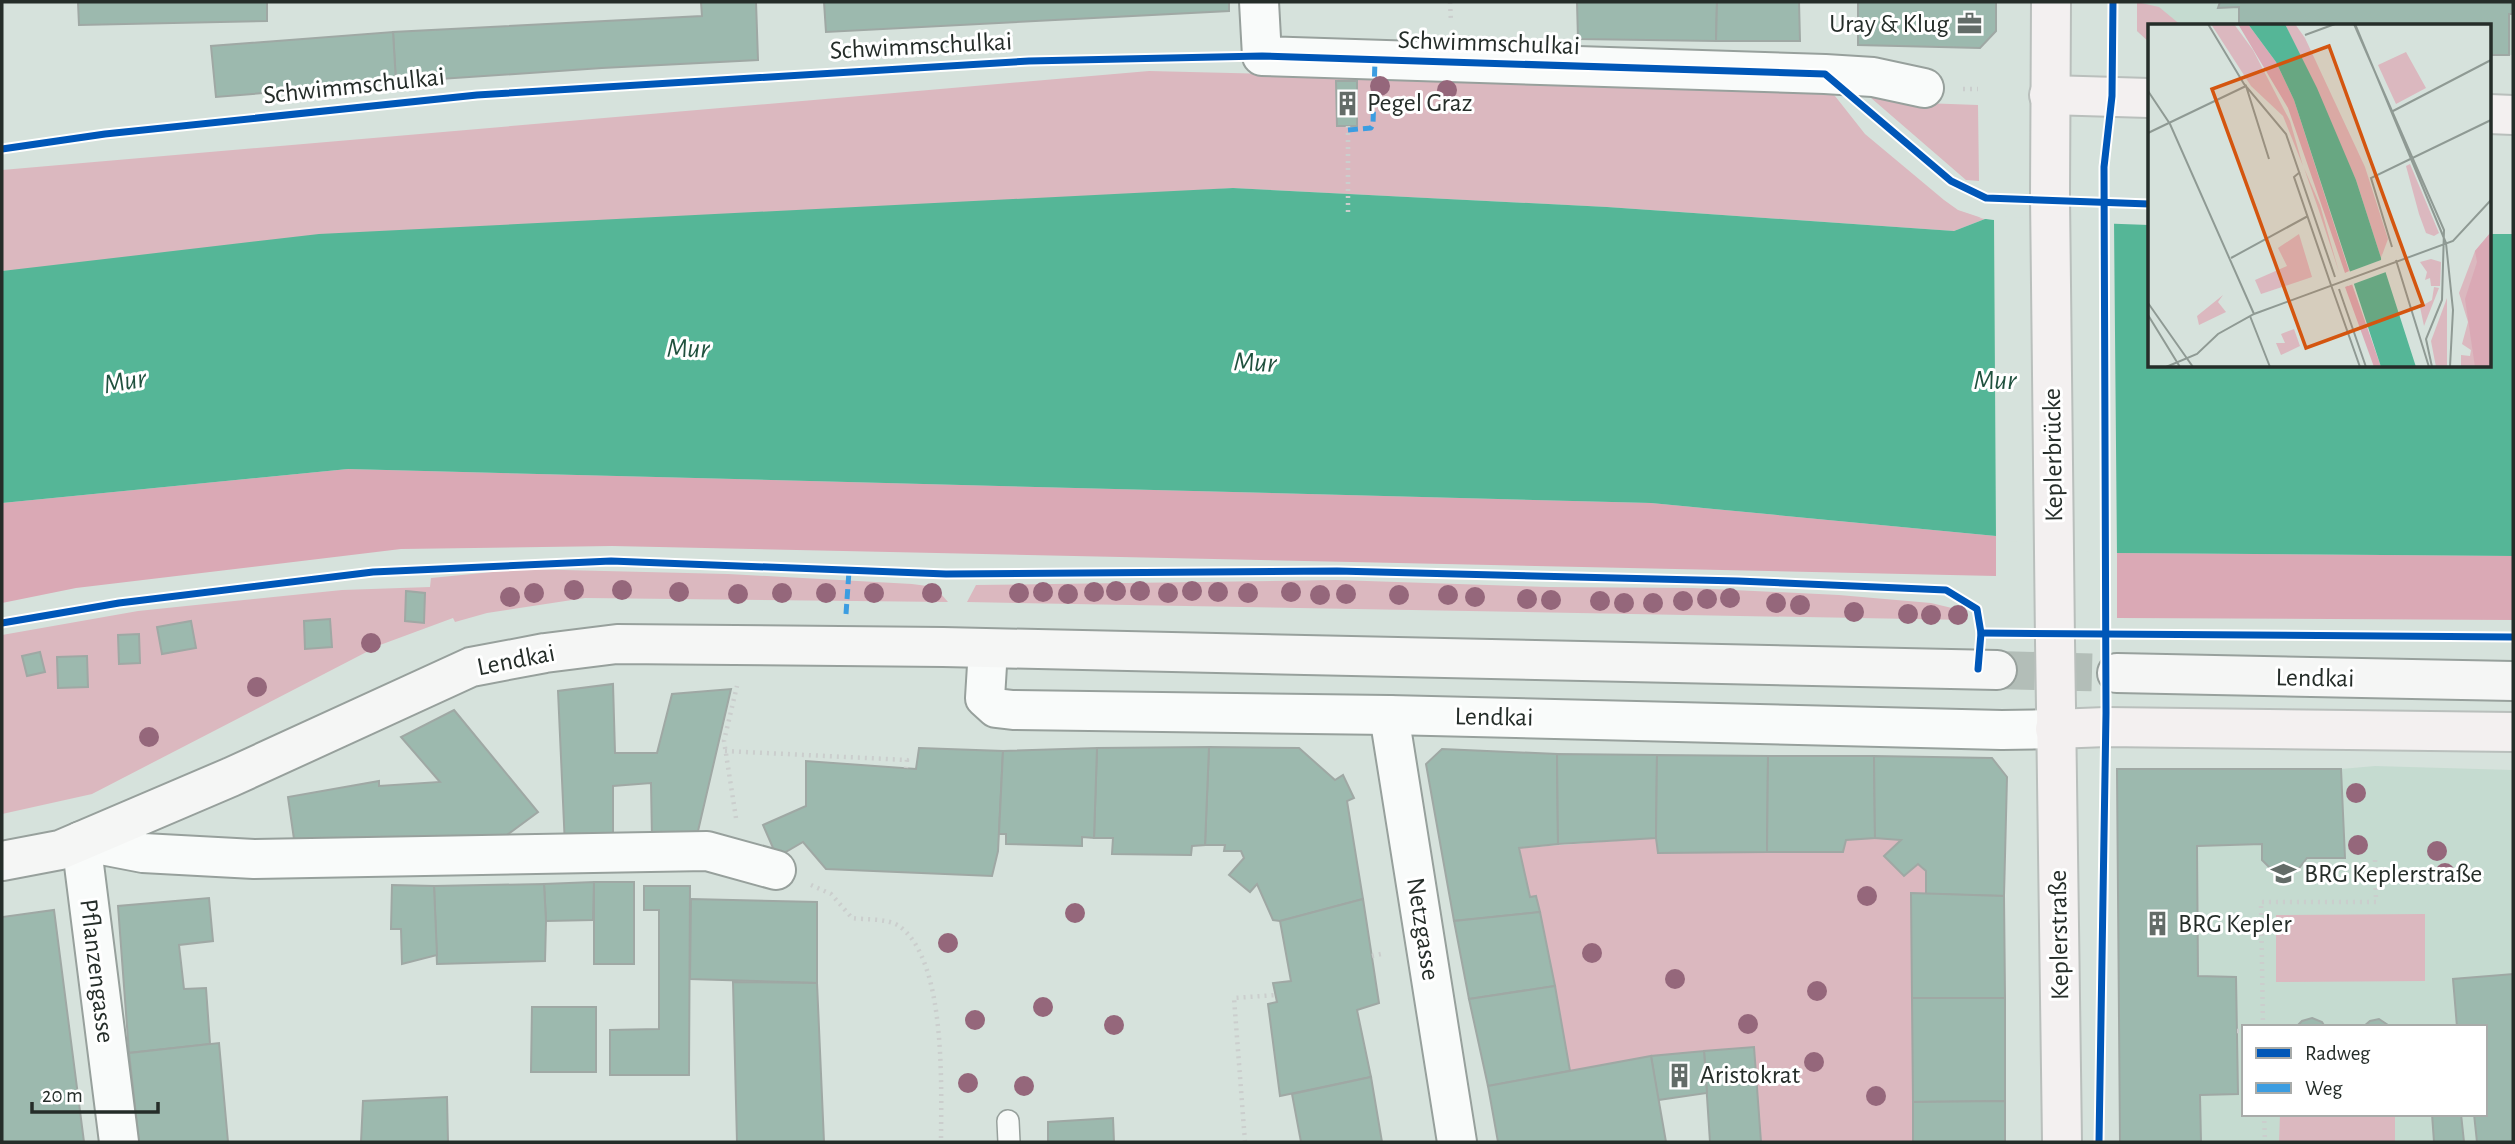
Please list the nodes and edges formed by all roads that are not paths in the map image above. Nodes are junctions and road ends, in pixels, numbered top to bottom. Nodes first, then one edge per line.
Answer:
1 (1259, 2) edge
2 (2051, 2) edge
3 (1924, 88) dead end
4 (2049, 96) junction
5 (2148, 98) edge
6 (2490, 114) edge
7 (2513, 115) edge
8 (988, 649) junction
9 (1997, 670) tunnel mouth
10 (2117, 673) tunnel mouth
11 (2513, 681) edge
12 (1389, 715) junction
13 (2055, 718) junction
14 (2513, 732) edge
15 (81, 841) junction
16 (2, 861) edge
17 (759, 865) road end
18 (119, 1142) edge
19 (1457, 1142) edge
20 (2062, 1142) edge

1 - 3 street, Schwimmschulkai
2 - 4 main road, Keplerbrücke
4 - 5 main road
4 - 13 main road, Keplerbrücke, bridge
6 - 7 main road
8 - 9 main road, Lendkai
8 - 12 street, Lendkai
8 - 15 main road, Lendkai
10 - 11 main road, Lendkai
12 - 13 street, Lendkai
12 - 19 street, Netzgasse
13 - 14 main road
13 - 20 main road, Keplerstraße
15 - 16 main road, Lendkai
15 - 17 street, Lendkai
15 - 18 street, Pflanzengasse

